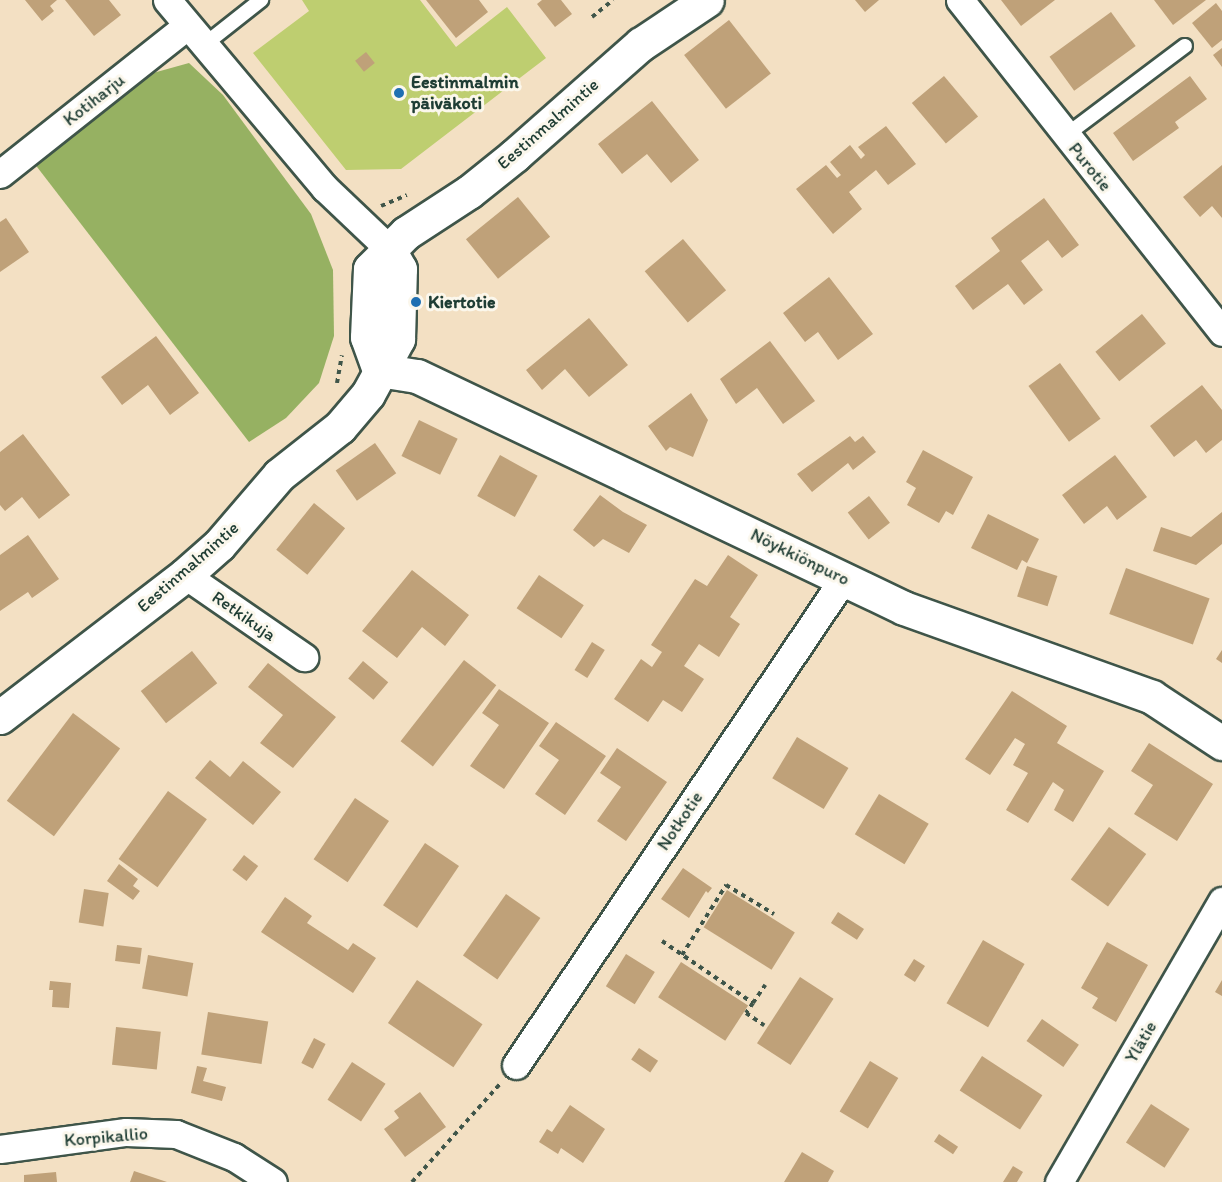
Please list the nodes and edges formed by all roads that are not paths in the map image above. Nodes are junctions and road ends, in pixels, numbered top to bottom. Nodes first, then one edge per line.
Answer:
1 (167, 0) edge
2 (261, 0) edge
3 (707, 0) edge
4 (960, 0) edge
5 (196, 35) junction
6 (1185, 46) dead end
7 (1065, 136) junction
8 (0, 174) edge
9 (397, 241) junction
10 (1222, 332) edge
11 (379, 370) junction
12 (185, 575) junction
13 (844, 578) junction
14 (304, 657) dead end
15 (0, 717) edge
16 (1222, 743) edge
17 (1222, 901) edge
18 (516, 1065) road end
19 (0, 1149) edge
20 (273, 1182) edge
21 (1059, 1182) edge

1 - 5 street
2 - 5 lane
3 - 9 street, Eestinmalmintie
4 - 7 street, Purotie
5 - 8 street, Kotiharju
5 - 9 street
6 - 7 lane
7 - 10 street, Purotie
9 - 11 street, Eestinmalmintie
11 - 12 street, Eestinmalmintie
11 - 13 street, Nöykkiönpuro
12 - 14 street, Retkikuja
12 - 15 street, Eestinmalmintie
13 - 16 street, Nöykkiönpuro
13 - 18 street, Notkotie
17 - 21 street, Ylätie
19 - 20 street, Korpikallio

